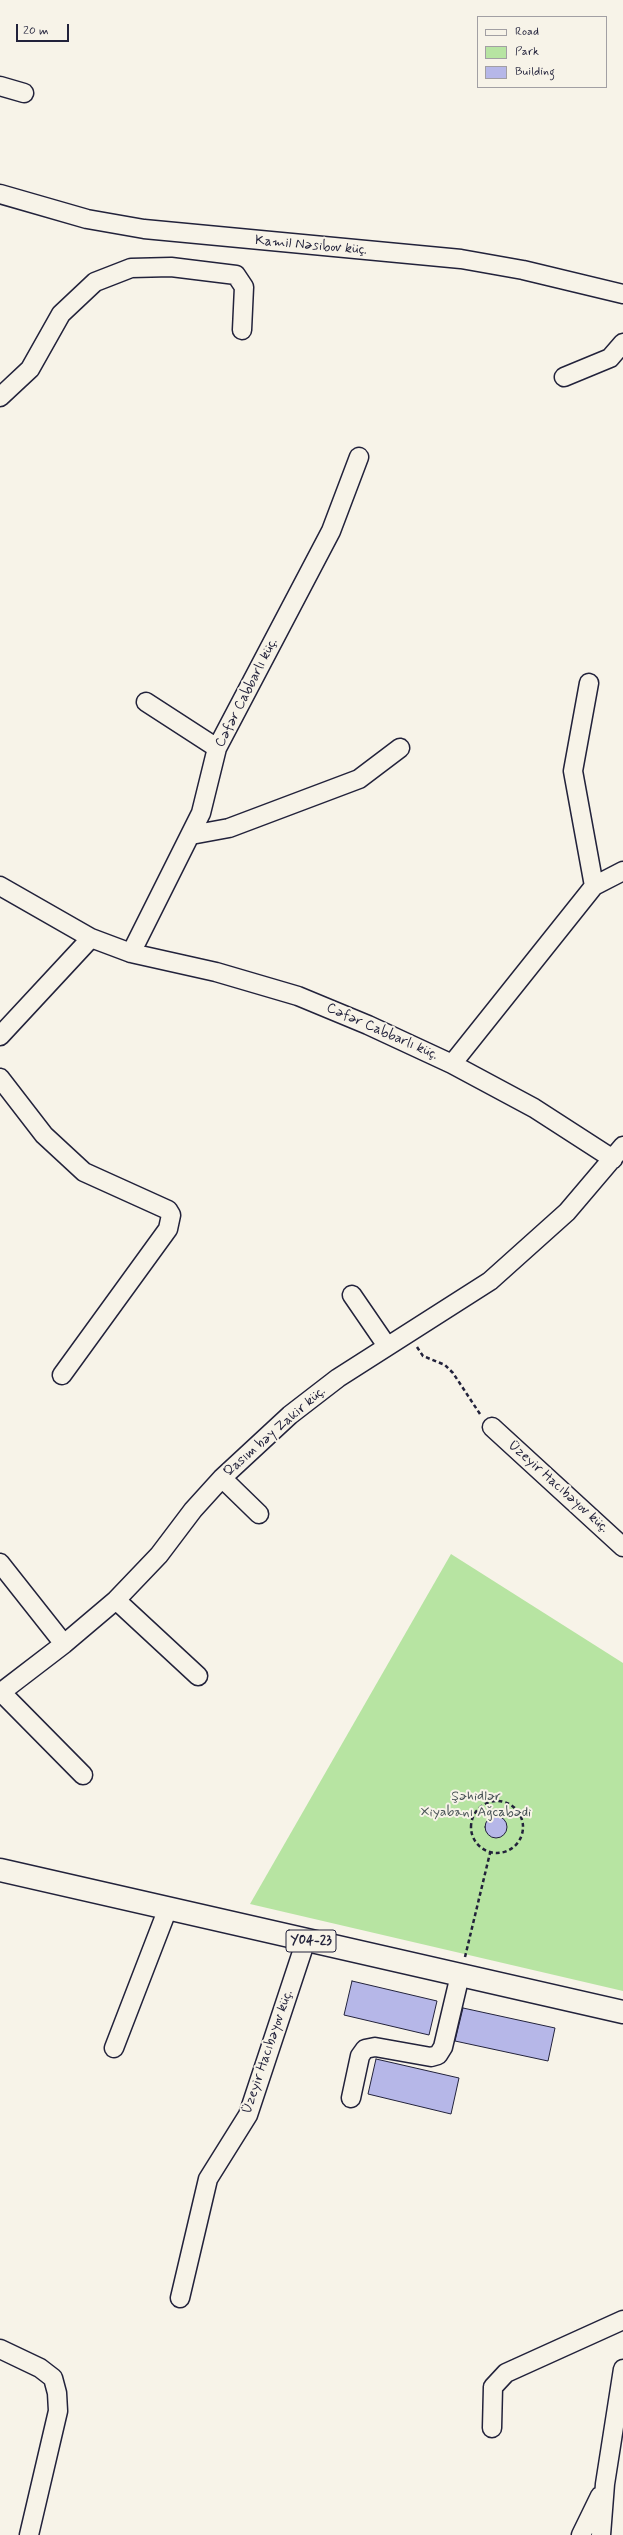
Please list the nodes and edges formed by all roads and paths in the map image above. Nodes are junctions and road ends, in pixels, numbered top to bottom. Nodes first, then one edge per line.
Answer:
1 (0, 86) edge
2 (24, 93) dead end
3 (0, 194) edge
4 (623, 294) edge
5 (242, 330) dead end
6 (623, 344) edge
7 (564, 377) dead end
8 (0, 397) edge
9 (360, 458) dead end
10 (589, 683) dead end
11 (146, 702) dead end
12 (217, 748) junction
13 (400, 748) dead end
14 (191, 835) junction
15 (623, 871) edge
16 (0, 886) edge
17 (594, 886) junction
18 (91, 938) junction
19 (131, 953) junction
20 (0, 1036) edge
21 (452, 1064) junction
22 (0, 1078) edge
23 (618, 1153) edge
24 (352, 1296) dead end
25 (408, 1334) junction
26 (387, 1346) junction
27 (62, 1375) dead end
28 (492, 1427) joint
29 (222, 1478) junction
30 (259, 1514) dead end
31 (623, 1547) edge
32 (0, 1563) edge
33 (116, 1600) junction
34 (64, 1644) junction
35 (198, 1676) dead end
36 (0, 1692) edge
37 (83, 1775) dead end
38 (490, 1852) junction
39 (0, 1870) edge
40 (168, 1908) junction
41 (306, 1940) junction
42 (460, 1975) junction
43 (623, 2012) edge
44 (114, 2048) dead end
45 (351, 2098) dead end
46 (180, 2298) dead end
47 (623, 2320) edge
48 (0, 2349) edge
49 (623, 2369) edge
50 (492, 2428) dead end
51 (605, 2484) junction
52 (29, 2535) edge
53 (581, 2535) edge
54 (602, 2535) edge

1 - 2 street
3 - 4 street, Kamil Nəsibov küç.
5 - 8 street
6 - 7 street
9 - 12 street, Cəfər Cabbarlı küç.
10 - 17 street
11 - 12 street
12 - 14 street, Cəfər Cabbarlı küç.
13 - 14 street
14 - 19 street, Cəfər Cabbarlı küç.
15 - 17 street
16 - 18 street, Cəfər Cabbarlı küç.
17 - 21 street
18 - 19 street, Cəfər Cabbarlı küç.
18 - 20 street
19 - 21 street, Cəfər Cabbarlı küç.
21 - 23 street, Cəfər Cabbarlı küç.
22 - 27 street
23 - 25 street, Qasım bəy Zakir küç.
24 - 26 street
25 - 26 street, Qasım bəy Zakir küç.
25 - 28 path
26 - 29 street, Qasım bəy Zakir küç.
28 - 31 street, Üzeyir Hacıbəyov küç.
29 - 30 street
29 - 33 street, Qasım bəy Zakir küç.
32 - 34 street
33 - 34 street, Qasım bəy Zakir küç.
33 - 35 street
34 - 36 street, Qasım bəy Zakir küç.
36 - 37 street
38 - 38 path
38 - 42 path
39 - 40 main road, Y04-23
40 - 41 main road, Y04-23
40 - 44 street
41 - 42 main road, Y04-23
41 - 46 street, Üzeyir Hacıbəyov küç.
42 - 43 main road, Y04-23
42 - 45 street
47 - 50 street
48 - 52 street
49 - 51 street
51 - 53 street
51 - 54 street

